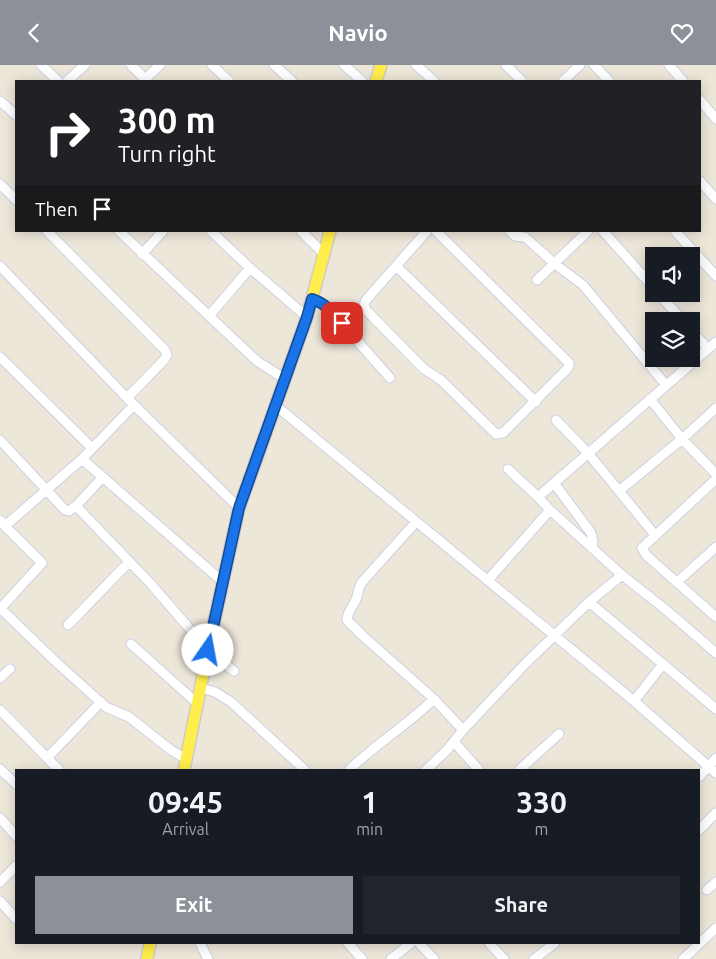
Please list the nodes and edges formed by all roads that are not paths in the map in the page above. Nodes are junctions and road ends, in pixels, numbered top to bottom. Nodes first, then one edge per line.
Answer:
1 (41, 65) edge
2 (85, 65) edge
3 (130, 65) edge
4 (160, 65) edge
5 (212, 65) edge
6 (274, 65) edge
7 (344, 65) edge
8 (381, 65) edge
9 (416, 65) edge
10 (506, 65) edge
11 (580, 65) edge
12 (594, 65) edge
13 (669, 65) edge
14 (57, 80) edge
15 (68, 80) edge
16 (146, 80) edge
17 (229, 80) edge
18 (291, 80) edge
19 (361, 80) edge
20 (376, 80) edge
21 (433, 80) edge
22 (521, 80) edge
23 (565, 80) edge
24 (608, 80) edge
25 (682, 80) edge
26 (0, 101) edge
27 (701, 102) edge
28 (15, 114) edge
29 (716, 119) edge
30 (701, 182) edge
31 (0, 183) edge
32 (15, 199) edge
33 (716, 199) edge
34 (48, 232) edge
35 (120, 232) edge
36 (162, 232) edge
37 (212, 232) edge
38 (302, 232) edge
39 (330, 232) edge
40 (426, 232) edge
41 (437, 232) edge
42 (511, 232) edge
43 (587, 232) edge
44 (604, 232) edge
45 (676, 232) edge
46 (323, 253) junction
47 (142, 254) junction
48 (555, 264) junction
49 (396, 266) junction
50 (0, 267) edge
51 (250, 268) junction
52 (716, 276) edge
53 (645, 278) edge
54 (538, 280) dead end
55 (312, 299) junction
56 (666, 302) edge
57 (675, 312) edge
58 (209, 316) junction
59 (307, 317) junction
60 (700, 340) edge
61 (716, 342) edge
62 (708, 349) junction
63 (0, 357) edge
64 (390, 378) dead end
65 (285, 379) junction
66 (666, 385) junction
67 (127, 398) junction
68 (650, 399) junction
69 (536, 402) junction
70 (134, 405) junction
71 (275, 405) junction
72 (716, 408) edge
73 (556, 420) dead end
74 (0, 439) edge
75 (682, 439) junction
76 (92, 448) junction
77 (588, 453) junction
78 (82, 459) junction
79 (508, 469) dead end
80 (716, 474) edge
81 (102, 477) junction
82 (716, 479) edge
83 (554, 483) junction
84 (47, 490) junction
85 (619, 491) junction
86 (538, 497) junction
87 (76, 506) junction
88 (239, 508) junction
89 (550, 510) junction
90 (416, 522) junction
91 (3, 523) edge
92 (655, 535) junction
93 (592, 548) junction
94 (716, 548) edge
95 (129, 562) junction
96 (622, 575) junction
97 (488, 580) junction
98 (223, 582) junction
99 (677, 582) junction
100 (589, 602) junction
101 (0, 608) edge
102 (716, 617) edge
103 (68, 625) dead end
104 (555, 636) junction
105 (131, 644) dead end
106 (208, 650) junction
107 (716, 653) edge
108 (663, 664) junction
109 (10, 669) dead end
110 (234, 671) dead end
111 (0, 678) edge
112 (201, 688) junction
113 (434, 699) junction
114 (634, 701) junction
115 (100, 702) junction
116 (198, 704) junction
117 (716, 708) edge
118 (0, 710) edge
119 (463, 730) junction
120 (559, 734) dead end
121 (454, 742) junction
122 (47, 758) junction
123 (716, 758) edge
124 (185, 765) edge
125 (0, 769) edge
126 (58, 769) edge
127 (304, 769) edge
128 (351, 769) edge
129 (427, 769) edge
130 (478, 769) edge
131 (520, 769) edge
132 (713, 770) edge
133 (700, 776) edge
134 (15, 783) edge
135 (716, 813) edge
136 (0, 818) edge
137 (700, 829) edge
138 (15, 834) edge
139 (15, 867) edge
140 (716, 881) edge
141 (0, 882) edge
142 (707, 890) dead end
143 (1, 904) edge
144 (15, 918) edge
145 (716, 928) edge
146 (700, 943) edge
147 (150, 944) edge
148 (200, 944) edge
149 (349, 944) edge
150 (410, 944) edge
151 (420, 944) edge
152 (491, 944) edge
153 (554, 944) edge
154 (699, 944) edge
155 (147, 959) edge
156 (208, 959) edge
157 (362, 959) edge
158 (392, 959) edge
159 (434, 959) edge
160 (504, 959) edge
161 (534, 959) edge
162 (683, 959) edge

1 - 14 street
2 - 15 street
3 - 16 street
4 - 16 street
5 - 17 street
6 - 18 street
7 - 19 street
8 - 20 main road
9 - 21 street
10 - 22 street
11 - 23 street
12 - 24 street
13 - 25 street
26 - 28 street
27 - 29 street
30 - 33 street
31 - 32 street
34 - 67 street
35 - 47 street
36 - 47 street
37 - 51 street
38 - 46 street
39 - 46 main road
40 - 49 street
41 - 69 street
42 - 48 street
43 - 48 street
44 - 53 street
45 - 52 street
46 - 55 main road
47 - 58 street
48 - 54 street
48 - 66 street
49 - 69 street
49 - 69 street
50 - 67 street
51 - 58 street
51 - 59 street
55 - 59 main road
55 - 64 street
56 - 57 street
58 - 65 street
59 - 65 main road
60 - 62 street
61 - 62 street
62 - 66 street
63 - 76 street
65 - 71 main road
66 - 68 street
67 - 70 street
68 - 75 street
68 - 77 street
70 - 76 street
70 - 88 street
71 - 88 main road
71 - 90 street
72 - 75 street
73 - 77 street
74 - 84 street
75 - 80 street
75 - 85 street
76 - 78 street
77 - 83 street
77 - 85 street
78 - 81 street
78 - 84 street
79 - 86 street
81 - 87 street
81 - 98 street
82 - 92 street
83 - 86 street
83 - 93 street
84 - 87 street
84 - 91 street
85 - 92 street
86 - 89 street
87 - 95 street
88 - 98 main road
89 - 93 street
89 - 97 street
90 - 97 street
90 - 113 street
91 - 101 street
92 - 99 street
93 - 96 street
94 - 99 street
95 - 103 street
95 - 106 street
96 - 100 street
96 - 107 street
97 - 104 street
98 - 106 main road
99 - 102 street
100 - 104 street
100 - 108 street
101 - 115 street
104 - 114 street
104 - 119 street
105 - 116 street
106 - 110 street
106 - 112 main road
108 - 114 street
108 - 117 street
109 - 111 street
112 - 116 main road
112 - 127 street
113 - 119 street
113 - 128 street
114 - 132 street
115 - 122 street
115 - 124 street
116 - 124 main road
118 - 122 street
119 - 121 street
120 - 131 street
121 - 129 street
121 - 130 street
122 - 126 street
123 - 132 street
125 - 134 street
132 - 133 street
135 - 137 street
136 - 138 street
139 - 141 street
140 - 142 street
143 - 144 street
145 - 146 street
147 - 155 main road
148 - 156 street
149 - 157 street
150 - 158 street
151 - 159 street
152 - 160 street
153 - 161 street
154 - 162 street

